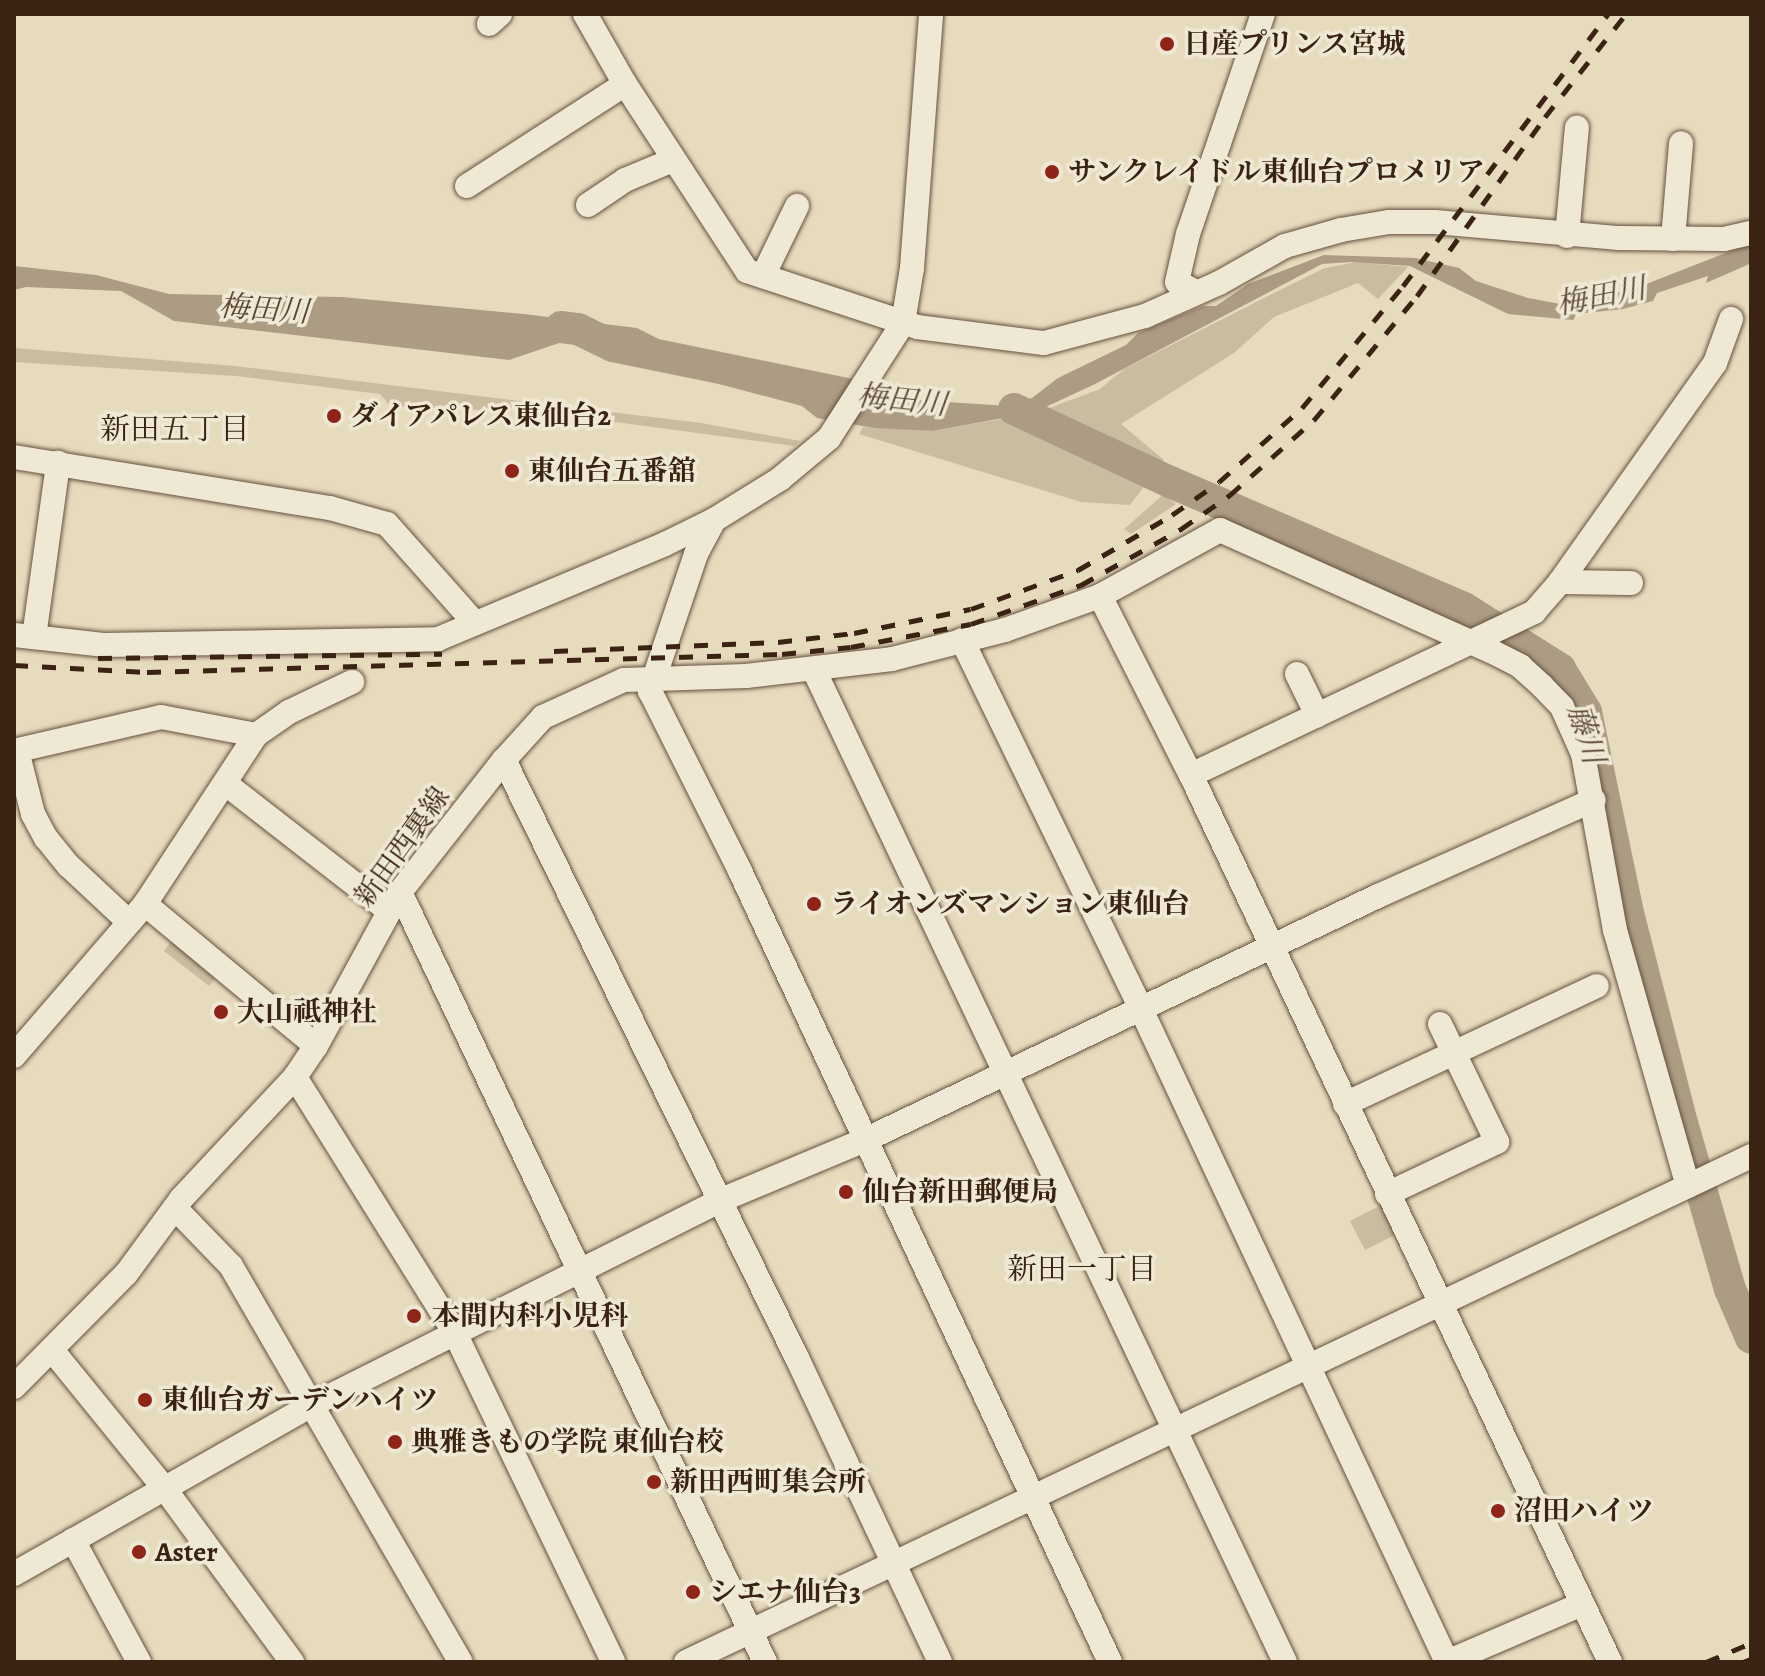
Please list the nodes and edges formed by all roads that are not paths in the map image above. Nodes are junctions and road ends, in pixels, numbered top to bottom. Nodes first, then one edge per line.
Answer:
1 (585, 14) edge
2 (931, 14) edge
3 (1263, 14) edge
4 (625, 84) junction
5 (1577, 127) dead end
6 (1681, 143) dead end
7 (673, 160) junction
8 (467, 186) dead end
9 (588, 205) dead end
10 (797, 206) dead end
11 (1751, 233) edge
12 (1567, 236) junction
13 (1673, 239) junction
14 (763, 276) junction
15 (1196, 292) junction
16 (1731, 319) dead end
17 (901, 326) junction
18 (14, 457) edge
19 (58, 463) junction
20 (714, 520) junction
21 (1560, 582) junction
22 (1631, 583) dead end
23 (1100, 596) junction
24 (474, 622) junction
25 (24, 636) edge
26 (962, 640) junction
27 (1474, 640) junction
28 (814, 670) junction
29 (1297, 674) dead end
30 (654, 679) junction
31 (352, 682) dead end
32 (1317, 715) junction
33 (256, 735) junction
34 (16, 751) edge
35 (504, 760) junction
36 (1191, 775) junction
37 (226, 784) junction
38 (1594, 800) junction
39 (23, 814) edge
40 (394, 901) junction
41 (137, 913) junction
42 (1271, 946) junction
43 (1597, 986) dead end
44 (1140, 1007) junction
45 (1440, 1024) dead end
46 (316, 1046) junction
47 (1454, 1053) junction
48 (14, 1056) edge
49 (1007, 1070) junction
50 (295, 1077) junction
51 (1345, 1104) junction
52 (865, 1140) junction
53 (1751, 1156) edge
54 (1691, 1184) junction
55 (1387, 1194) junction
56 (719, 1201) junction
57 (175, 1208) junction
58 (578, 1272) junction
59 (1440, 1304) junction
60 (455, 1333) junction
61 (52, 1350) junction
62 (1310, 1366) junction
63 (14, 1387) edge
64 (310, 1406) junction
65 (1175, 1430) junction
66 (165, 1489) junction
67 (1034, 1497) junction
68 (73, 1540) junction
69 (893, 1564) junction
70 (14, 1574) edge
71 (1582, 1604) junction
72 (751, 1631) junction
73 (139, 1662) edge
74 (292, 1662) edge
75 (461, 1662) edge
76 (613, 1662) edge
77 (686, 1662) edge
78 (765, 1662) edge
79 (940, 1662) edge
80 (1110, 1662) edge
81 (1285, 1662) edge
82 (1447, 1662) edge
83 (1610, 1662) edge

1 - 4 street
2 - 17 street
3 - 15 street
4 - 7 street
4 - 8 street
5 - 12 street
6 - 13 street
7 - 9 street
7 - 14 street
10 - 14 street
11 - 13 street
12 - 13 street
12 - 15 street
14 - 17 street
15 - 17 street
16 - 21 street
17 - 20 street
18 - 19 street
19 - 24 street
19 - 25 street
20 - 24 street
20 - 30 street
21 - 22 street
21 - 27 street
23 - 26 street, 新田西裏線
23 - 27 street, 新田西裏線
23 - 36 street
24 - 25 street
26 - 28 street, 新田西裏線
26 - 44 street
27 - 32 street
27 - 38 street
28 - 30 street, 新田西裏線
28 - 49 street
29 - 32 street
30 - 35 street, 新田西裏線
30 - 52 street
31 - 33 street
32 - 36 street
33 - 34 street
33 - 37 street
34 - 39 street
35 - 40 street, 新田西裏線
35 - 56 street
36 - 42 street
37 - 40 street
37 - 41 street
38 - 42 street
38 - 54 street
39 - 41 street
40 - 46 street, 新田西裏線
40 - 58 street
41 - 46 street
41 - 48 street
42 - 44 street
42 - 51 street
43 - 47 street
44 - 49 street
44 - 62 street
45 - 47 street
46 - 50 street, 新田西裏線
47 - 51 street
47 - 55 street
49 - 52 street
49 - 65 street
50 - 57 street, 新田西裏線
50 - 60 street
51 - 55 street
52 - 56 street
52 - 67 street
53 - 54 street
54 - 59 street
55 - 59 street
56 - 58 street
56 - 69 street
57 - 61 street, 新田西裏線
57 - 64 street
58 - 60 street
58 - 72 street
59 - 62 street
59 - 71 street
60 - 64 street
60 - 76 street
61 - 63 street, 新田西裏線
61 - 66 street
62 - 65 street
62 - 82 street
64 - 66 street
64 - 75 street
65 - 67 street
65 - 81 street
66 - 68 street
66 - 74 street
67 - 69 street
67 - 80 street
68 - 70 street
68 - 73 street
69 - 72 street
69 - 79 street
71 - 82 street
71 - 83 street
72 - 77 street
72 - 78 street

